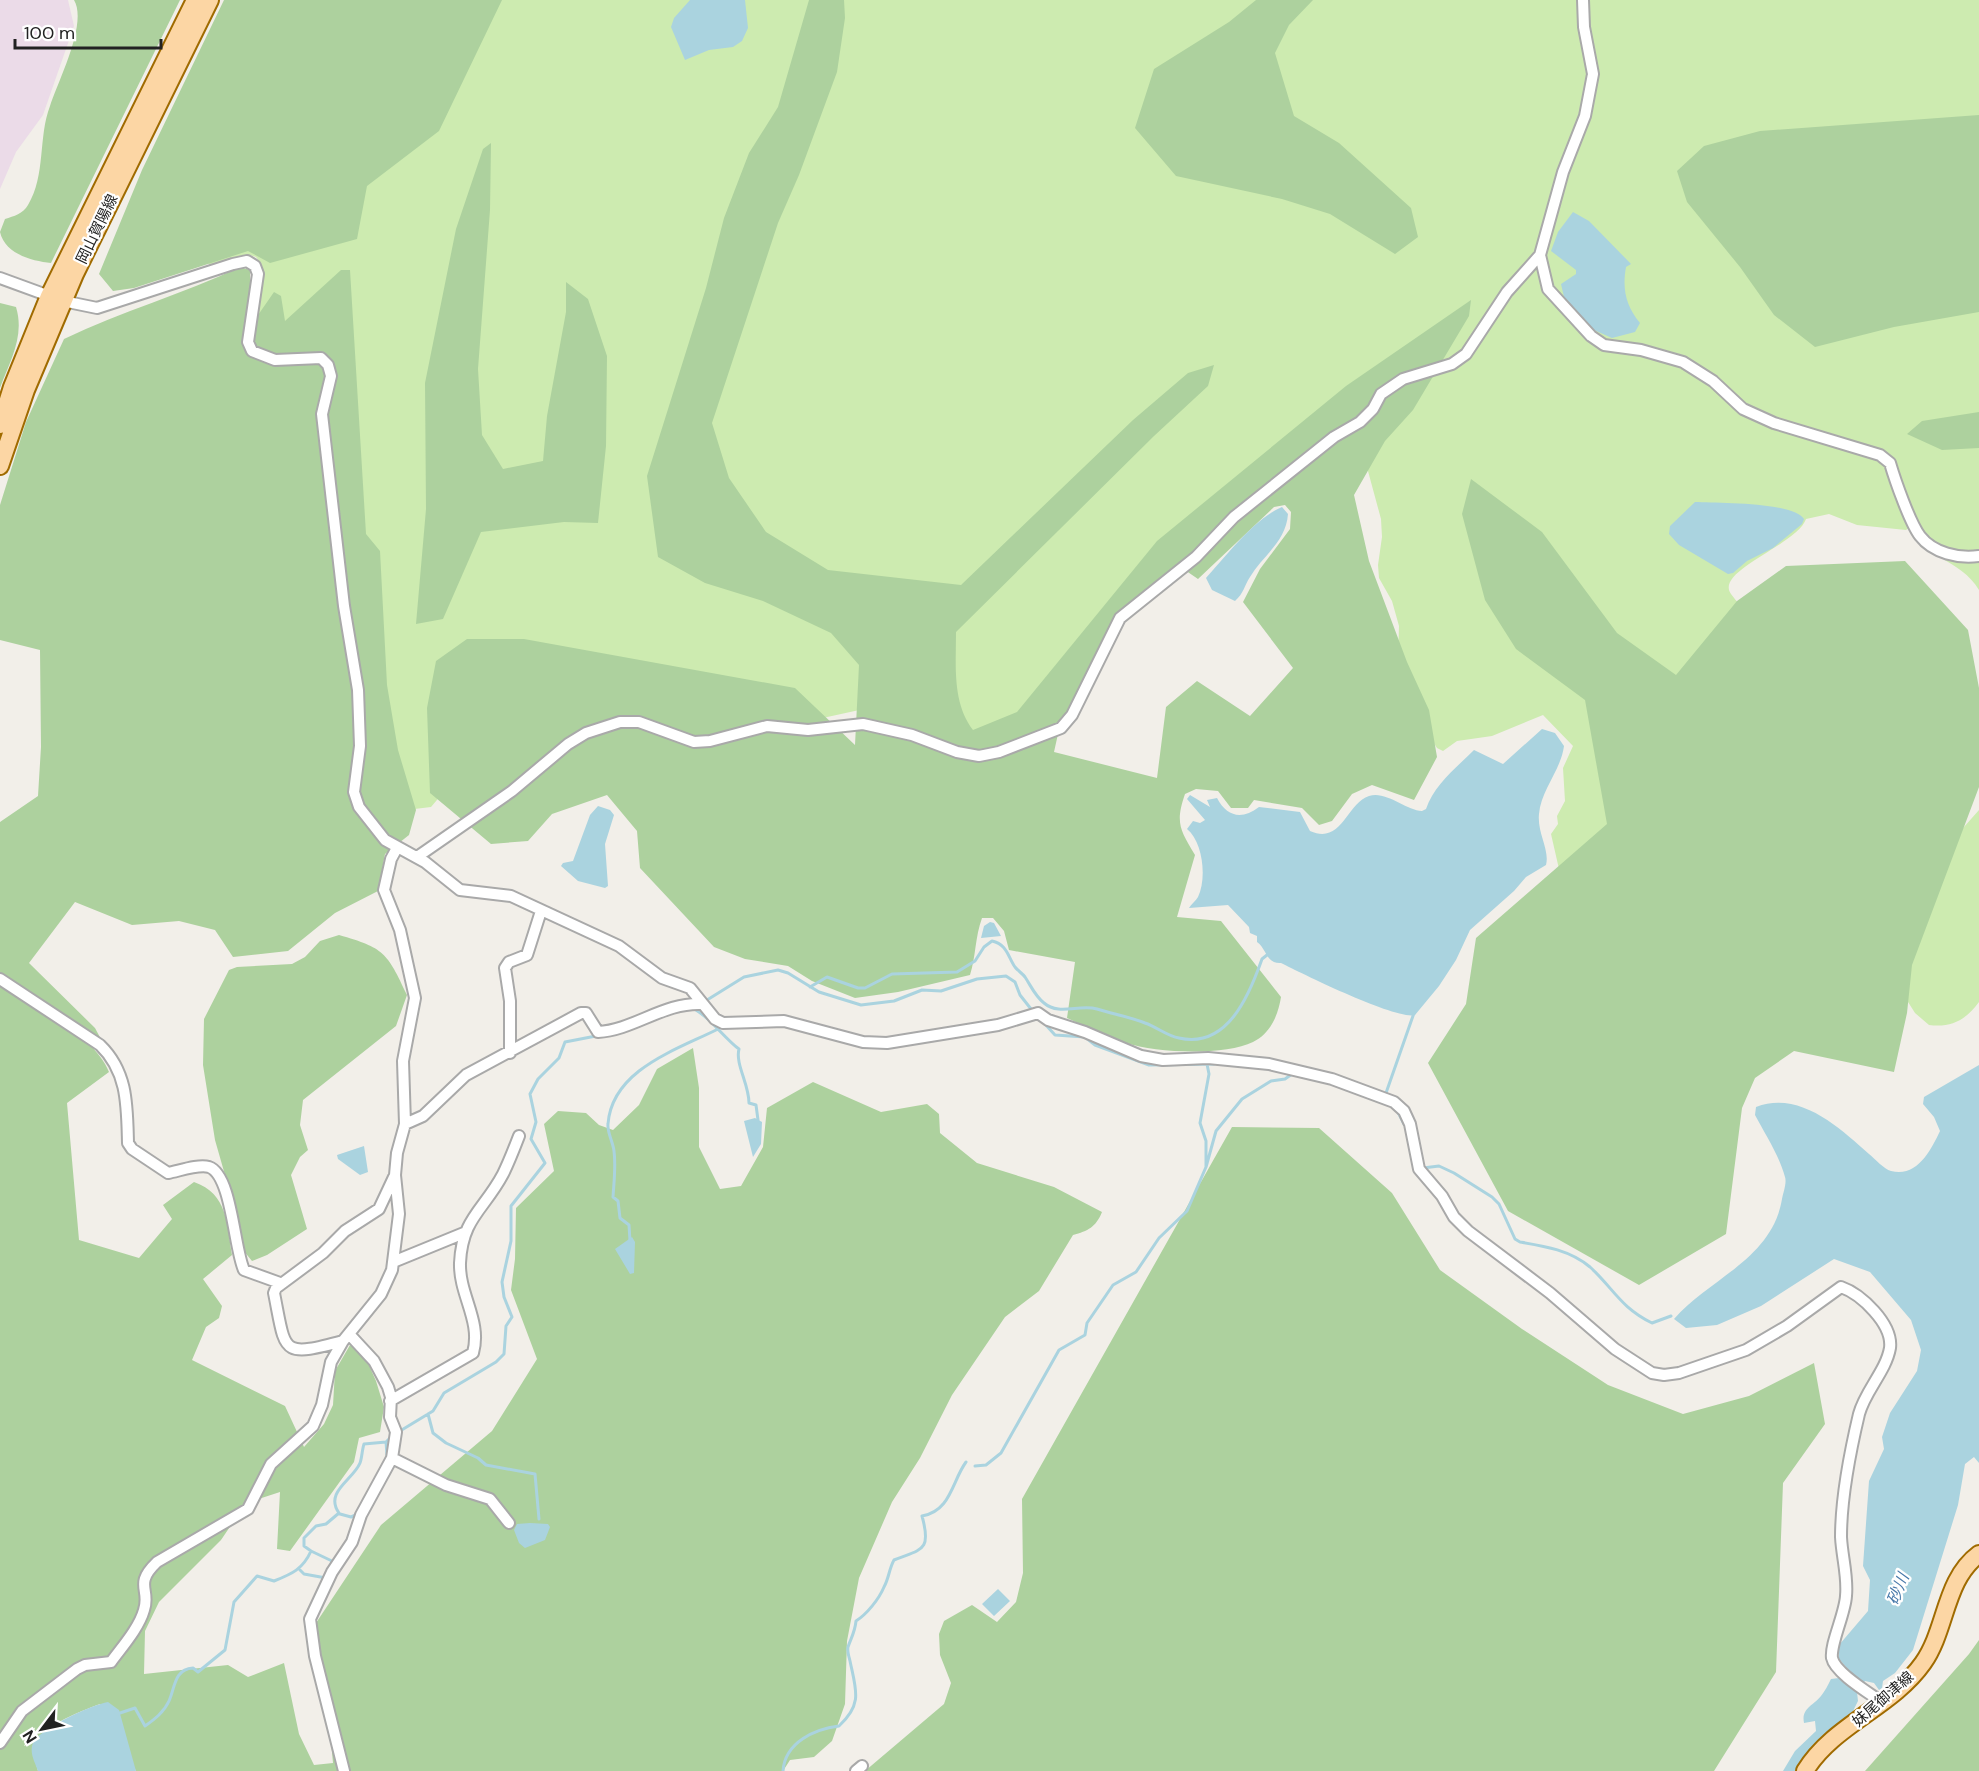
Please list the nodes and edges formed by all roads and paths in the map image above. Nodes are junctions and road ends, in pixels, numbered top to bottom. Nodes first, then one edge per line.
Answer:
1 (195, 0) edge
2 (210, 0) edge
3 (1583, 0) edge
4 (1540, 255) junction
5 (0, 278) edge
6 (56, 299) junction
7 (0, 425) edge
8 (0, 466) edge
9 (1979, 556) edge
10 (397, 848) junction
11 (417, 856) junction
12 (541, 911) junction
13 (0, 979) edge
14 (702, 1004) junction
15 (510, 1053) junction
16 (405, 1124) junction
17 (519, 1136) dead end
18 (395, 1175) junction
19 (464, 1233) junction
20 (393, 1262) junction
21 (280, 1283) junction
22 (346, 1337) junction
23 (390, 1401) junction
24 (392, 1458) junction
25 (509, 1523) dead end
26 (1979, 1554) edge
27 (1883, 1703) junction
28 (0, 1743) edge
29 (344, 1771) edge
30 (1805, 1771) edge

1 - 6 main road, 岡山賀陽線
2 - 6 main road, 岡山賀陽線
3 - 4 street
4 - 9 street
4 - 11 street
5 - 6 street
6 - 7 main road, 岡山賀陽線
6 - 8 main road, 岡山賀陽線
6 - 10 street
10 - 11 street
10 - 16 street
11 - 12 street
12 - 14 street
12 - 15 street
13 - 21 street
14 - 15 street
14 - 27 street
15 - 16 street
16 - 18 street
17 - 19 street
18 - 20 street
18 - 21 street
19 - 20 street
19 - 23 street
20 - 22 street
21 - 22 street
22 - 23 street
22 - 28 street
23 - 24 street
24 - 25 street
24 - 29 street
26 - 27 main road, 妹尾御津線
27 - 30 main road, 妹尾御津線

